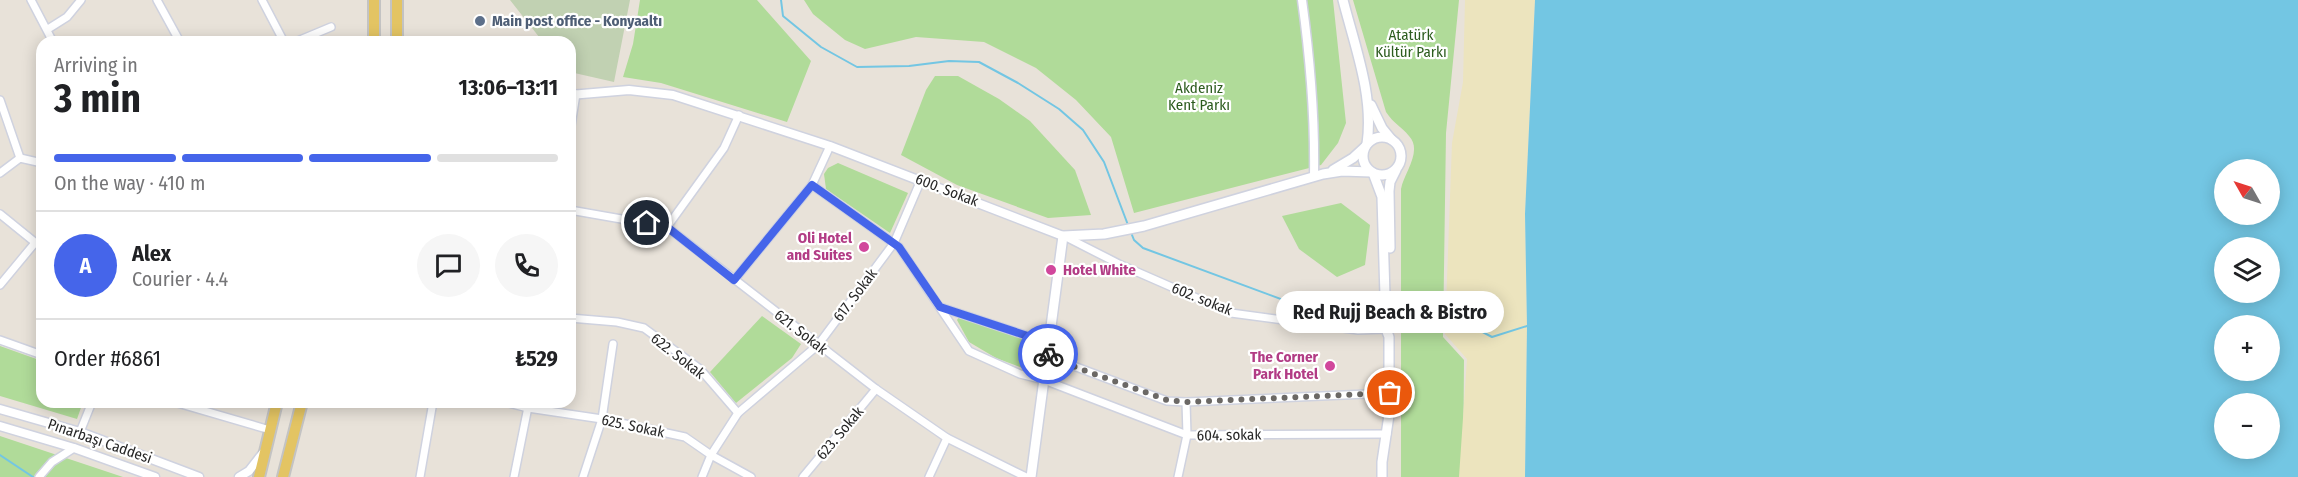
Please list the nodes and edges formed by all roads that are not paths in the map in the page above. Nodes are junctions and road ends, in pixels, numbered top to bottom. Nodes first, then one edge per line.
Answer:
1 (31, 0) edge
2 (81, 0) edge
3 (157, 0) edge
4 (262, 0) edge
5 (374, 0) edge
6 (397, 0) edge
7 (1302, 0) edge
8 (1343, 0) edge
9 (331, 27) dead end
10 (48, 29) junction
11 (51, 36) edge
12 (177, 36) edge
13 (281, 36) edge
14 (309, 36) edge
15 (374, 36) edge
16 (397, 36) edge
17 (576, 95) edge
18 (0, 100) edge
19 (1368, 100) junction
20 (739, 115) junction
21 (1392, 140) junction
22 (830, 146) junction
23 (1366, 146) junction
24 (20, 158) junction
25 (36, 162) edge
26 (1396, 170) junction
27 (0, 173) edge
28 (1372, 173) junction
29 (1318, 175) junction
30 (921, 180) junction
31 (812, 185) junction
32 (576, 211) edge
33 (0, 214) edge
34 (667, 227) junction
35 (1063, 236) junction
36 (894, 243) junction
37 (34, 244) joint
38 (734, 280) junction
39 (0, 285) edge
40 (940, 307) junction
41 (576, 319) edge
42 (1387, 333) junction
43 (0, 340) edge
44 (1049, 343) junction
45 (613, 344) dead end
46 (818, 345) junction
47 (36, 353) edge
48 (1047, 357) junction
49 (1044, 381) junction
50 (876, 389) junction
51 (1390, 393) junction
52 (1186, 402) junction
53 (90, 408) edge
54 (195, 408) edge
55 (276, 408) edge
56 (301, 408) edge
57 (432, 408) edge
58 (528, 408) edge
59 (545, 408) edge
60 (0, 409) edge
61 (738, 413) junction
62 (602, 419) junction
63 (0, 426) edge
64 (270, 430) junction
65 (80, 432) junction
66 (1387, 434) junction
67 (1187, 435) junction
68 (947, 438) junction
69 (266, 447) junction
70 (74, 448) junction
71 (711, 455) junction
72 (288, 460) junction
73 (39, 476) edge
74 (155, 477) edge
75 (199, 477) edge
76 (239, 477) edge
77 (259, 477) edge
78 (283, 477) edge
79 (290, 477) edge
80 (420, 477) edge
81 (514, 477) edge
82 (583, 477) edge
83 (702, 477) edge
84 (752, 477) edge
85 (803, 477) edge
86 (929, 477) edge
87 (1029, 477) edge
88 (1179, 477) edge
89 (1382, 477) edge

1 - 10 street
2 - 10 street
3 - 12 street
4 - 13 street
5 - 15 main road
6 - 16 main road
7 - 29 street
8 - 19 main road
9 - 14 street
10 - 11 street
17 - 20 street, 600. Sokak
18 - 24 street
19 - 21 main road
19 - 23 main road
20 - 22 street, 600. Sokak
20 - 34 street
21 - 23 main road
21 - 26 main road
22 - 30 street, 600. Sokak
22 - 31 street
23 - 28 main road
23 - 29 main road
24 - 25 street
24 - 27 street
26 - 28 main road
26 - 42 main road
28 - 29 main road
28 - 42 main road
29 - 35 main road, 600. Sokak
30 - 35 street, 600. Sokak
30 - 36 street, 617. Sokak
31 - 36 street, 604. sokak
31 - 38 street
32 - 34 street, 621. Sokak
33 - 37 street
34 - 38 street, 621. Sokak
35 - 42 street, 602. sokak
35 - 44 main road
36 - 40 street, 604. sokak
36 - 46 street, 617. Sokak
37 - 39 street
38 - 46 street, 621. Sokak
40 - 44 street
40 - 49 street, 604. sokak
41 - 61 street, 622. Sokak
42 - 51 main road
43 - 47 street
44 - 48 main road
45 - 62 street
46 - 50 street, 621. Sokak
46 - 61 street, 617. Sokak
48 - 49 main road
48 - 52 street
49 - 67 street, 604. sokak
49 - 87 main road
50 - 68 street, 621. Sokak
50 - 85 street, 623. Sokak
51 - 52 street
51 - 66 main road
52 - 67 street
53 - 65 street
54 - 64 street
55 - 64 main road
56 - 72 main road
57 - 80 street
58 - 81 street
59 - 62 street, 625. Sokak
60 - 65 street, Pınarbaşı Caddesi
61 - 71 street, 617. Sokak
62 - 71 street, 625. Sokak
62 - 82 street
63 - 70 street, Pınarbaşı Caddesi
64 - 69 main road
65 - 75 street, Pınarbaşı Caddesi
66 - 67 street, 604. sokak
66 - 89 main road
67 - 88 street
68 - 86 street
68 - 87 street, 621. Sokak
69 - 76 street
69 - 77 main road
70 - 73 street
70 - 74 street, Pınarbaşı Caddesi
71 - 83 street, 617. Sokak
71 - 84 street, 625. Sokak
72 - 78 main road
72 - 79 street

